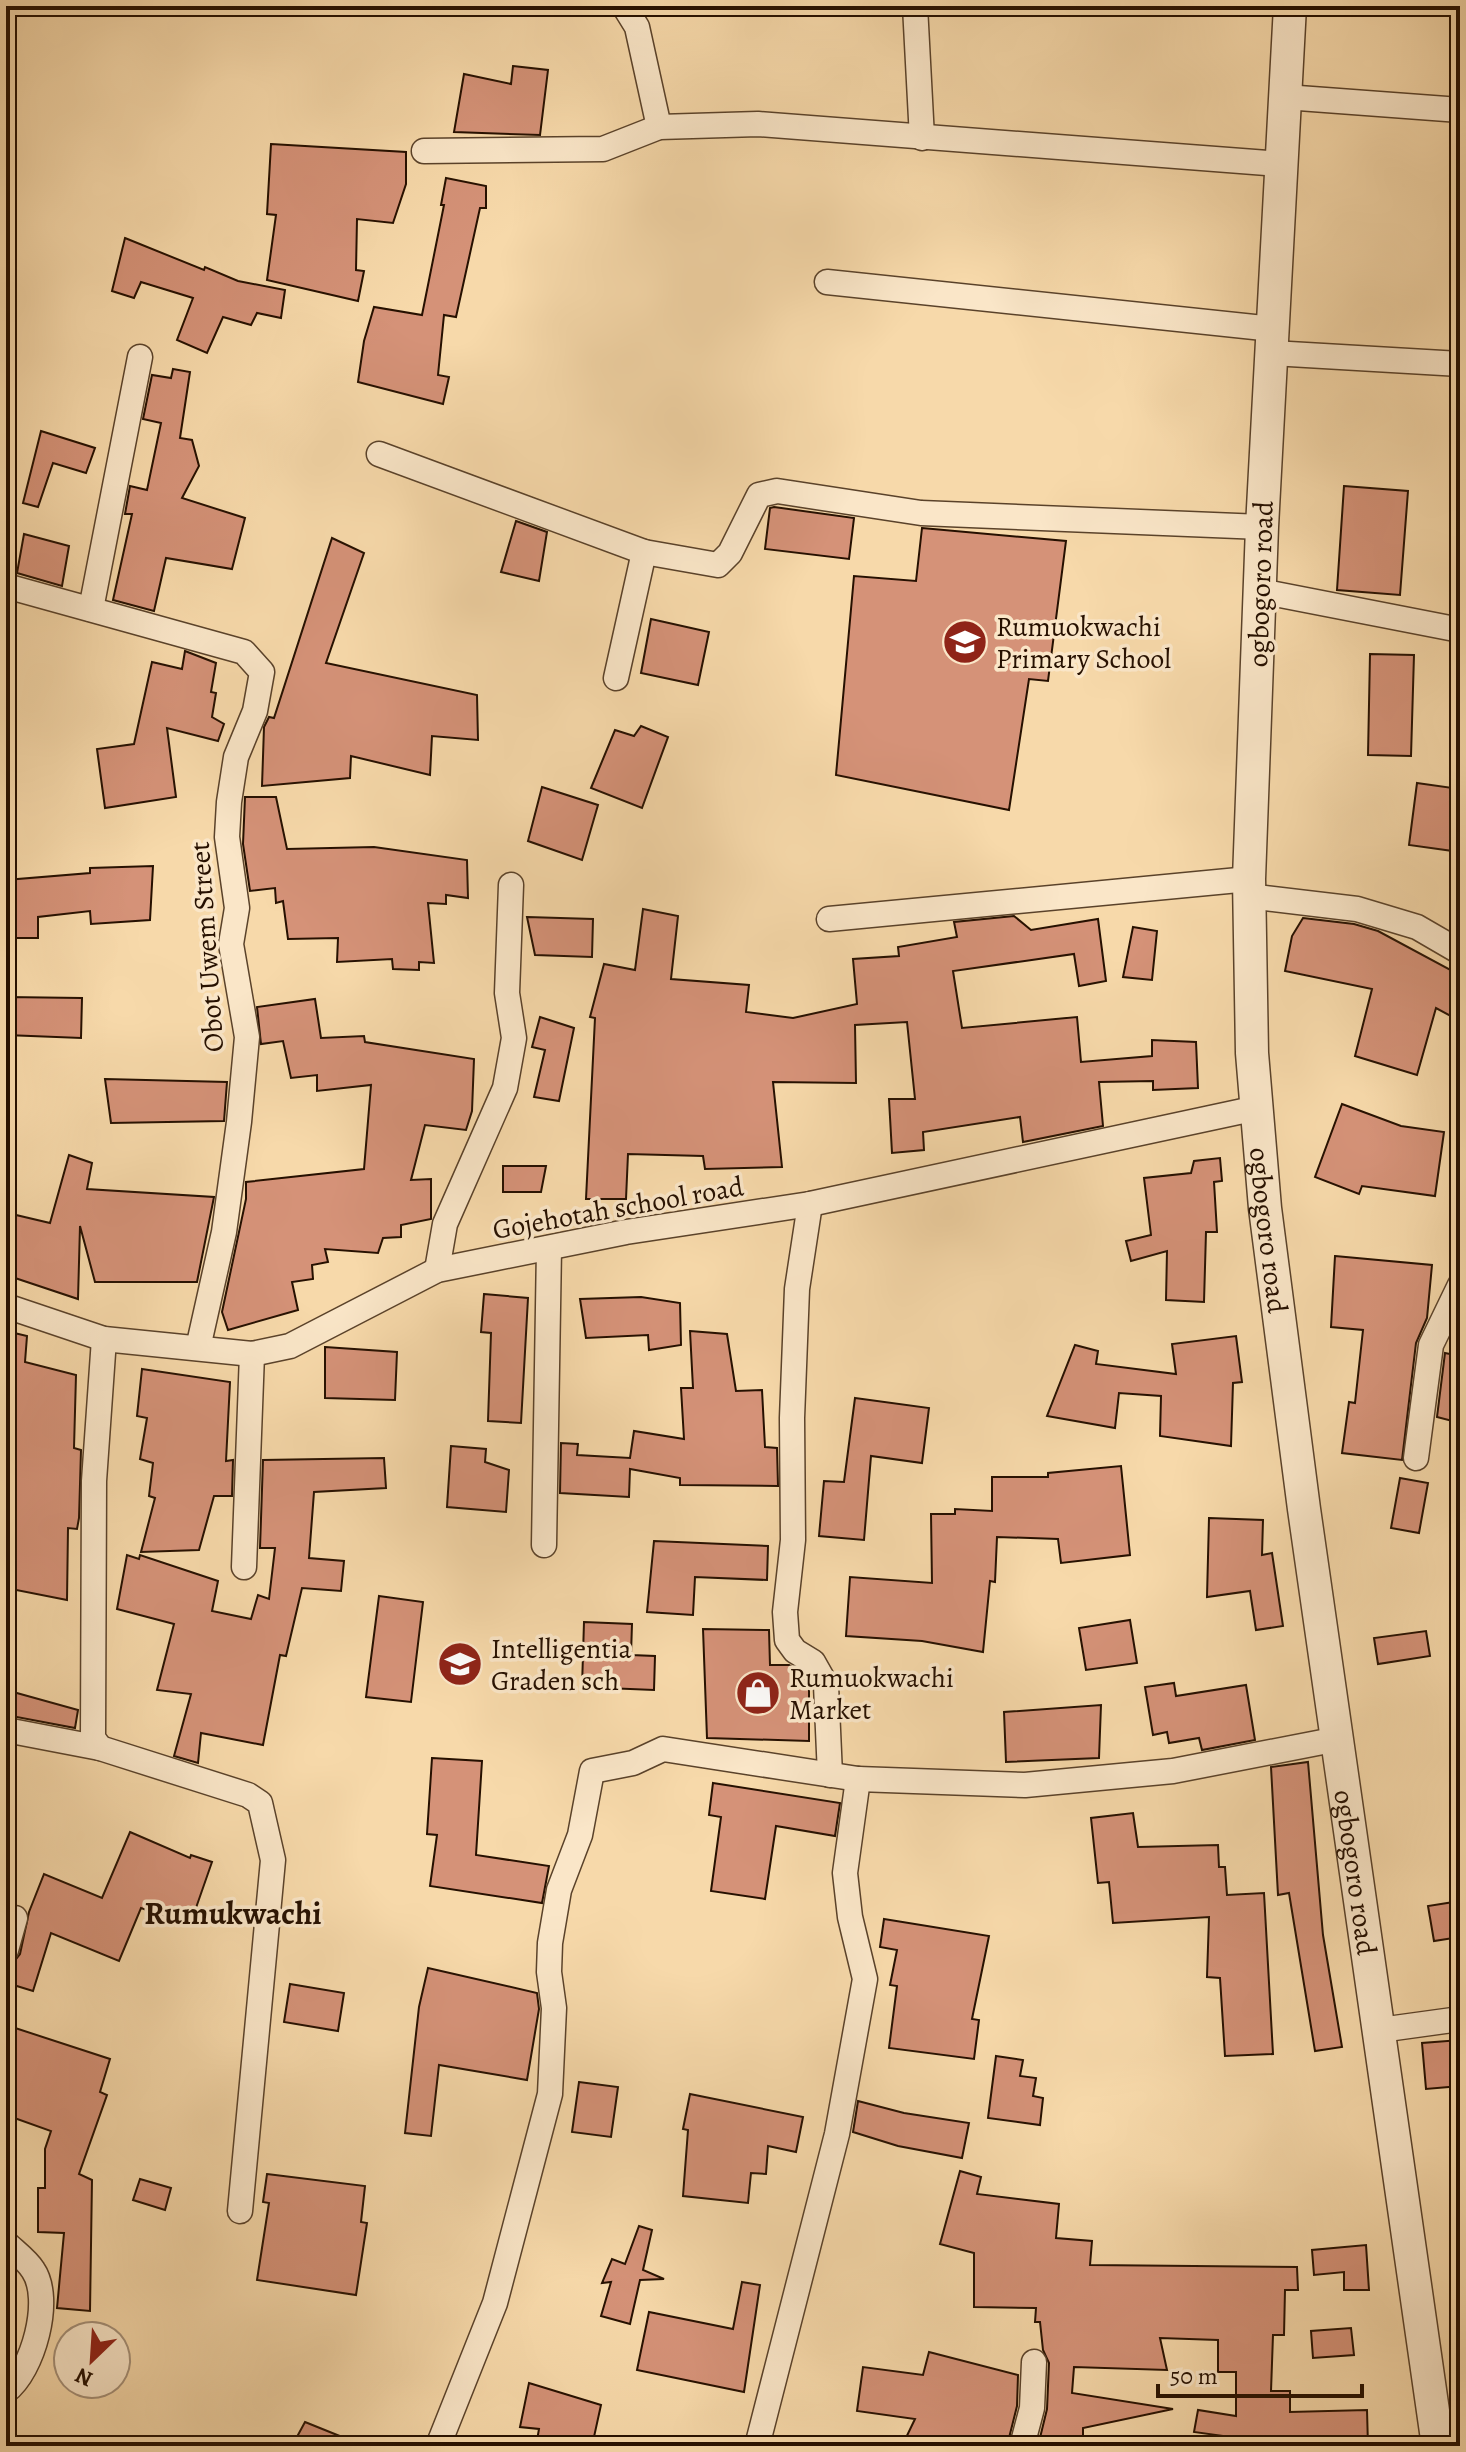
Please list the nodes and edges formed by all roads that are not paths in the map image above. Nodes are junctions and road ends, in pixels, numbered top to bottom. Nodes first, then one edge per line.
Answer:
1 (915, 6) edge
2 (1290, 6) edge
3 (635, 13) edge
4 (1285, 97) junction
5 (1460, 110) edge
6 (659, 127) junction
7 (922, 138) junction
8 (424, 151) dead end
9 (1280, 164) junction
10 (827, 282) dead end
11 (1272, 341) junction
12 (140, 357) dead end
13 (1460, 364) edge
14 (379, 454) dead end
15 (1262, 527) junction
16 (644, 552) junction
17 (6, 586) edge
18 (1260, 591) junction
19 (91, 609) junction
20 (1460, 630) edge
21 (616, 678) dead end
22 (511, 885) dead end
23 (1249, 887) junction
24 (829, 919) dead end
25 (1460, 952) edge
26 (1257, 1108) junction
27 (810, 1204) junction
28 (549, 1248) junction
29 (437, 1270) junction
30 (1460, 1285) edge
31 (6, 1306) edge
32 (104, 1339) junction
33 (198, 1348) junction
34 (252, 1354) junction
35 (1416, 1458) dead end
36 (544, 1545) dead end
37 (244, 1567) dead end
38 (6, 1730) edge
39 (1338, 1739) junction
40 (100, 1748) junction
41 (830, 1775) junction
42 (858, 1779) junction
43 (15, 1918) dead end
44 (6, 1950) edge
45 (1460, 2019) edge
46 (1380, 2030) junction
47 (240, 2211) dead end
48 (6, 2243) edge
49 (1034, 2362) dead end
50 (6, 2391) edge
51 (438, 2446) edge
52 (757, 2446) edge
53 (1022, 2446) edge
54 (1438, 2446) edge

1 - 7 street
2 - 4 street, ogbogoro road
3 - 6 street
4 - 5 street
4 - 9 street, ogbogoro road
6 - 7 street
6 - 8 street
7 - 9 street
9 - 11 street, ogbogoro road
10 - 11 street
11 - 13 street
11 - 15 street, ogbogoro road
12 - 19 street
14 - 16 street
15 - 16 street
15 - 18 street, ogbogoro road
16 - 21 street
17 - 19 street, Obot Uwem Street
18 - 20 street
18 - 23 street, ogbogoro road
19 - 33 street, Obot Uwem Street
22 - 29 street
23 - 24 street
23 - 25 street
23 - 26 street, ogbogoro road
26 - 27 street, Gojehotah school road
26 - 39 street, ogbogoro road
27 - 28 street, Gojehotah school road
27 - 41 street
28 - 29 street, Gojehotah school road
28 - 36 street
29 - 34 street, Gojehotah school road
30 - 35 street
31 - 32 street, Gojehotah school road
32 - 33 street, Gojehotah school road
32 - 40 street
33 - 34 street, Gojehotah school road
34 - 37 street
38 - 40 street
39 - 42 street
39 - 46 street, ogbogoro road
40 - 47 street
41 - 42 street
41 - 51 street
42 - 52 street
43 - 44 street
45 - 46 street
46 - 54 street, ogbogoro road
48 - 50 street
49 - 53 street

